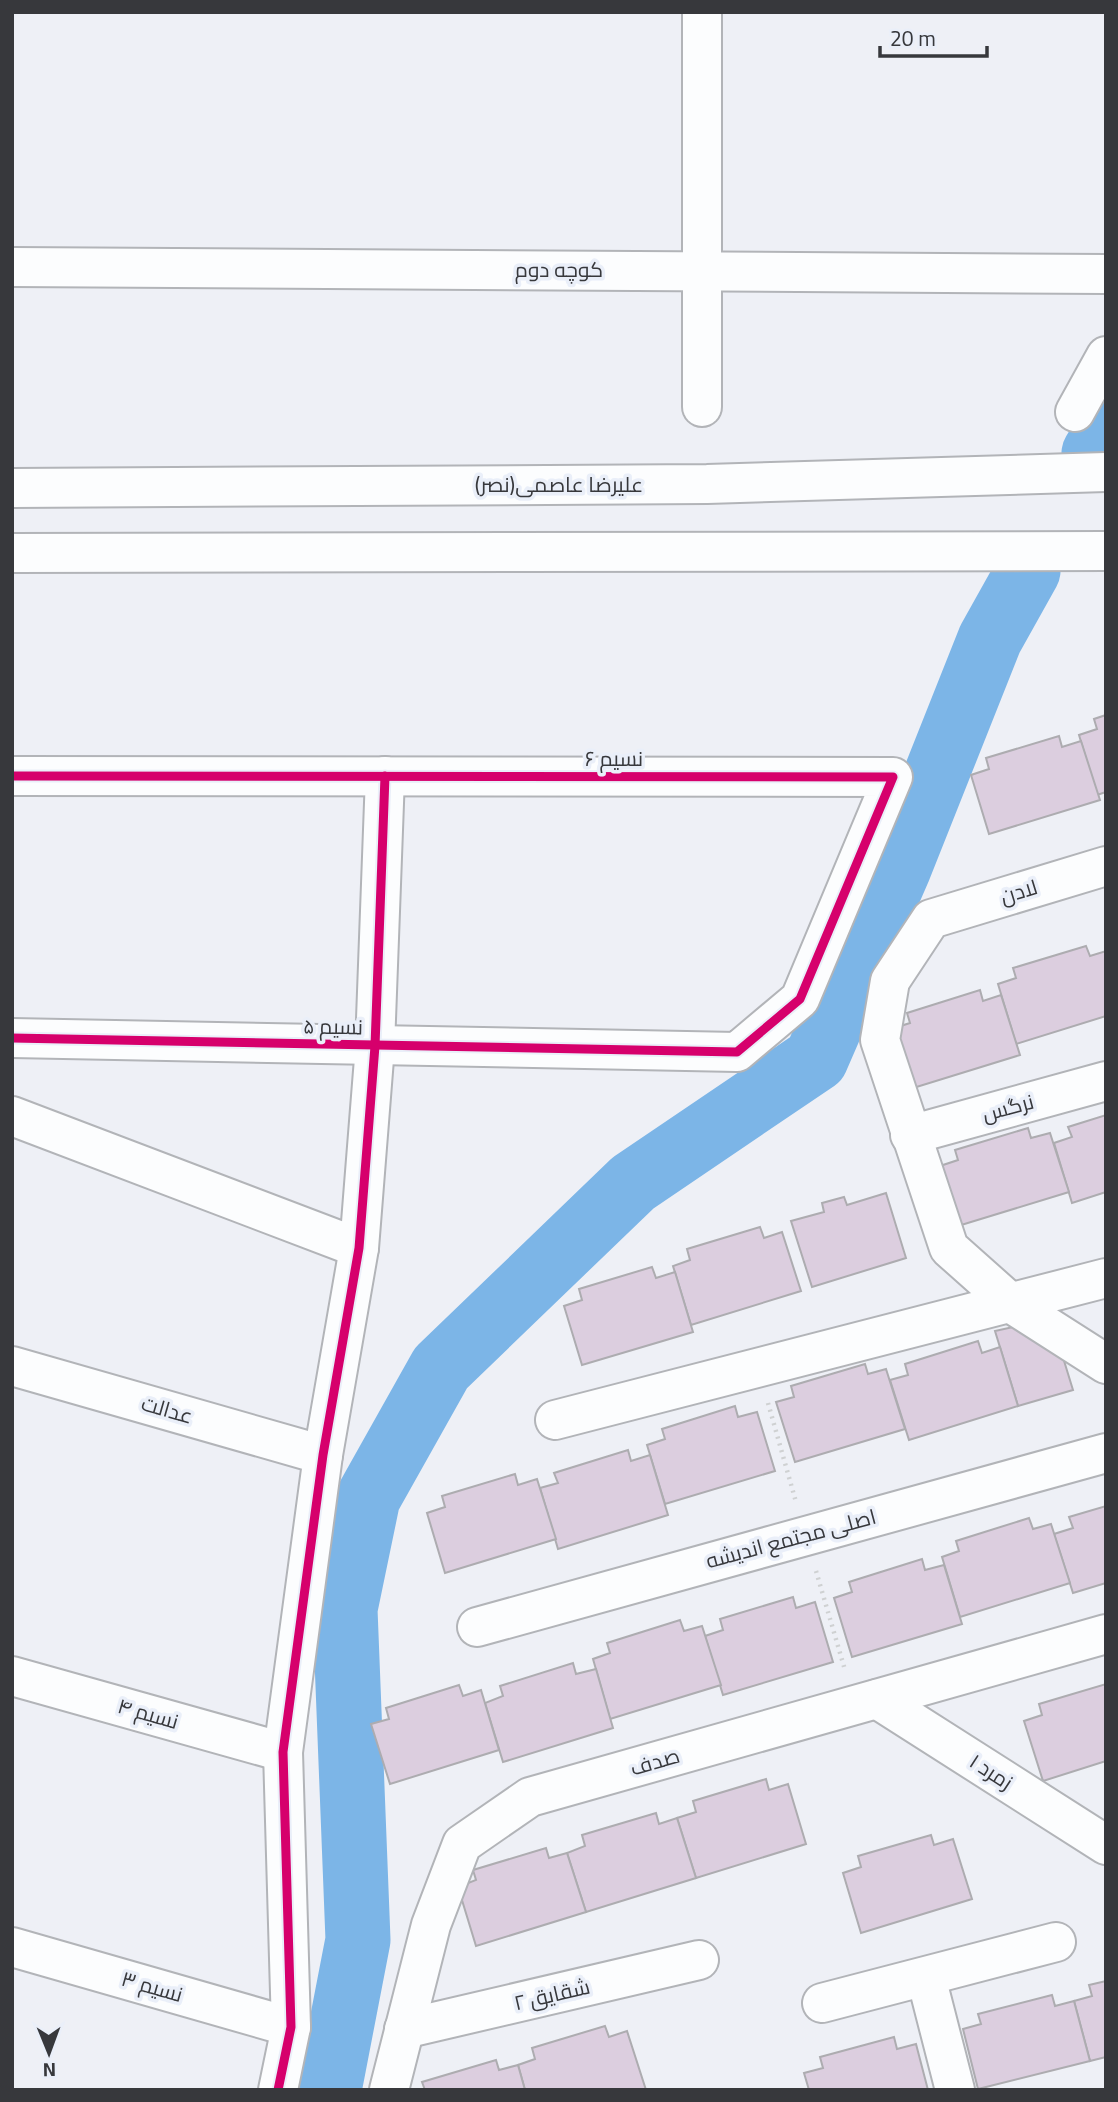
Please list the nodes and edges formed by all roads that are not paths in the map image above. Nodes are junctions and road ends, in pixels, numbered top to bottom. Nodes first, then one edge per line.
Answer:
1 (702, 12) edge
2 (12, 267) edge
3 (700, 271) junction
4 (1106, 274) edge
5 (1106, 356) edge
6 (702, 407) dead end
7 (1075, 412) dead end
8 (1106, 472) edge
9 (12, 488) edge
10 (1106, 551) edge
11 (12, 553) edge
12 (12, 775) edge
13 (385, 776) junction
14 (1106, 866) edge
15 (12, 1038) edge
16 (375, 1046) junction
17 (737, 1052) joint
18 (1106, 1081) edge
19 (12, 1116) edge
20 (910, 1135) junction
21 (359, 1248) junction
22 (1106, 1278) edge
23 (1012, 1304) junction
24 (1106, 1364) edge
25 (12, 1366) edge
26 (555, 1420) dead end
27 (1106, 1452) edge
28 (323, 1455) junction
29 (477, 1626) dead end
30 (1106, 1634) edge
31 (12, 1676) edge
32 (866, 1702) junction
33 (283, 1752) junction
34 (1106, 1845) edge
35 (1056, 1942) dead end
36 (12, 1947) edge
37 (699, 1961) dead end
38 (926, 1977) junction
39 (822, 2003) dead end
40 (291, 2027) junction
41 (404, 2029) junction
42 (278, 2090) edge
43 (389, 2090) edge
44 (955, 2090) edge

1 - 3 street
2 - 3 street, کوچه دوم
3 - 4 street, کوچه دوم
3 - 6 street
5 - 7 street
8 - 9 street, علیرضا عاصمی(نصر)
10 - 11 street
12 - 13 street, نسیم ۶
13 - 16 street
13 - 17 street, نسیم ۶
14 - 20 street, لادن
15 - 16 street, نسیم ۵
16 - 17 street, نسیم ۵
16 - 21 street
18 - 20 street, نرگس
19 - 21 street
20 - 23 street
21 - 28 street
22 - 23 street
23 - 24 street
23 - 26 street
25 - 28 street, عدالت
27 - 29 street, اصلی مجتمع اندیشه
28 - 33 street
30 - 32 street, صدف
31 - 33 street, نسیم ۴
32 - 34 street, زمرد ۱
32 - 41 street, صدف
33 - 40 street
35 - 38 street
36 - 40 street, نسیم ۳
37 - 41 street, شقایق ۲
38 - 39 street
38 - 44 street
40 - 42 street
41 - 43 street, صدف

